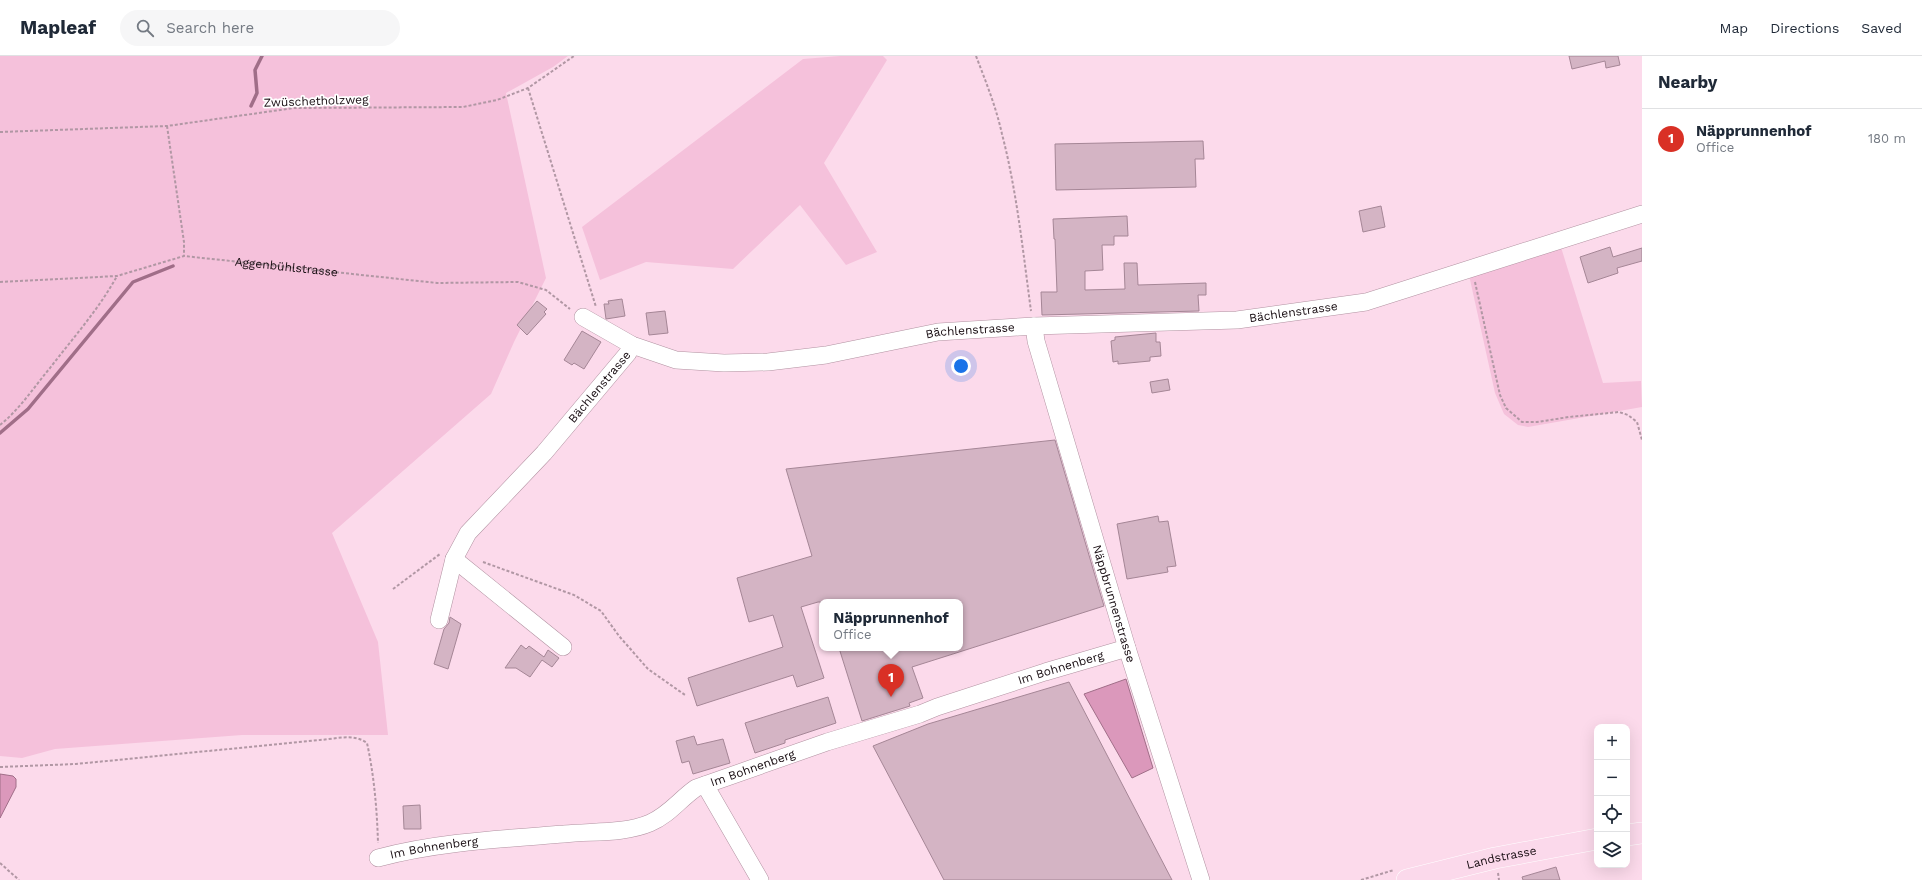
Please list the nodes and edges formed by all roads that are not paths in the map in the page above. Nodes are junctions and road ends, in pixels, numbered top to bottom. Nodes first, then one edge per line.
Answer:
1 (1642, 214) edge
2 (588, 320) road end
3 (1034, 326) junction
4 (632, 345) junction
5 (452, 554) junction
6 (439, 620) dead end
7 (563, 647) dead end
8 (1127, 648) junction
9 (705, 786) junction
10 (1642, 833) edge
11 (1630, 835) edge
12 (1594, 841) edge
13 (378, 858) road end
14 (760, 880) edge
15 (1201, 880) edge
16 (1407, 880) edge

1 - 3 street, Bächlenstrasse
2 - 4 street
3 - 4 street, Bächlenstrasse
3 - 8 street, Näppbrunnenstrasse
4 - 5 street, Bächlenstrasse
5 - 6 street, Bächlenstrasse
5 - 7 street
8 - 9 street, Im Bohnenberg
8 - 15 street, Näppbrunnenstrasse
9 - 13 street, Im Bohnenberg
9 - 14 street
10 - 11 main road
12 - 16 main road, Landstrasse

